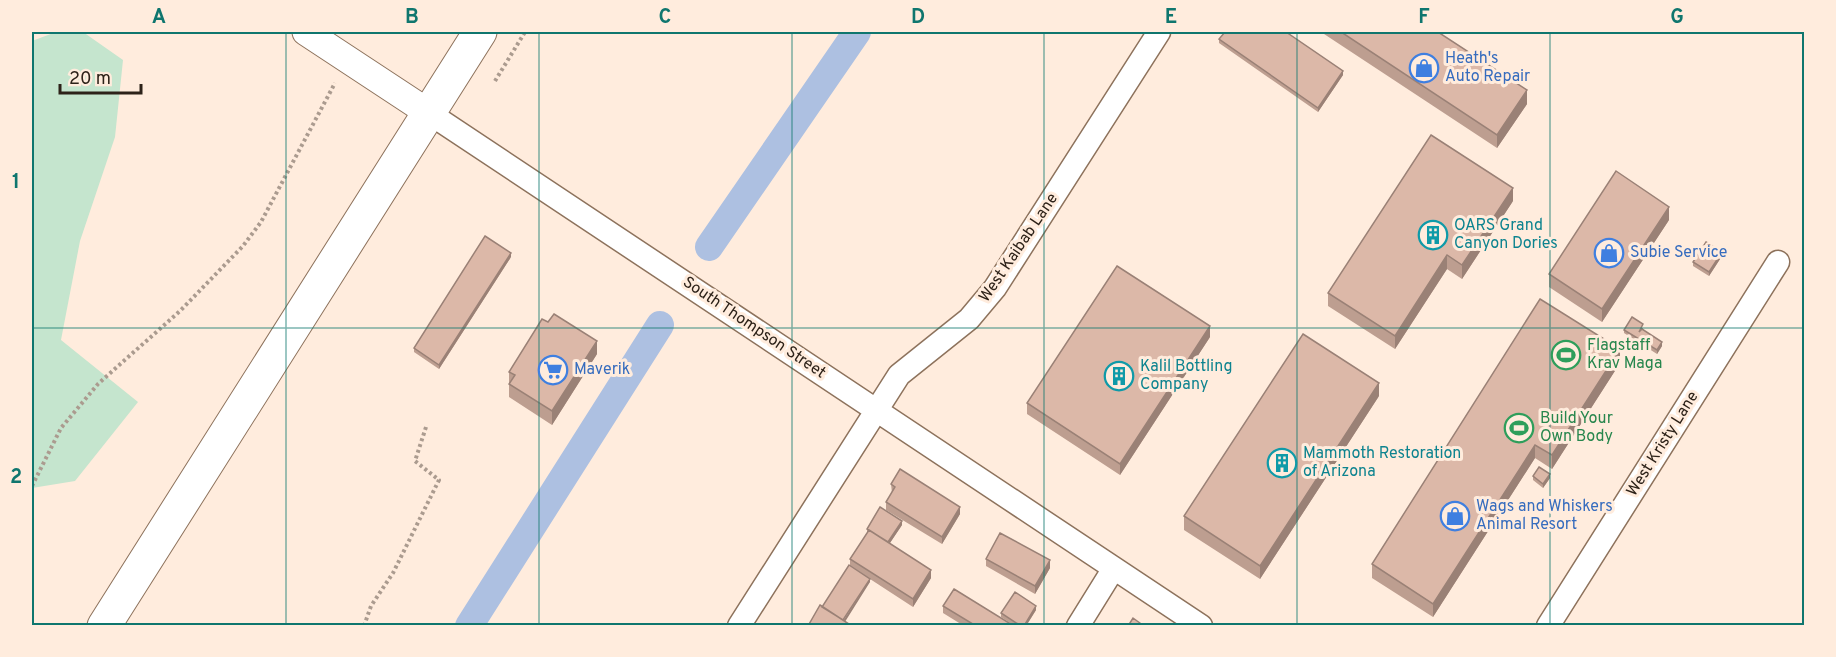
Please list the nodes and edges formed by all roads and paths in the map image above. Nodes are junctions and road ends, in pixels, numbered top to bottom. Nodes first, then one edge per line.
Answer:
1 (306, 32) edge
2 (480, 32) edge
3 (525, 32) edge
4 (1159, 32) edge
5 (495, 81) dead end
6 (335, 82) dead end
7 (429, 112) junction
8 (1778, 262) dead end
9 (876, 409) junction
10 (426, 427) dead end
11 (32, 486) edge
12 (1114, 568) junction
13 (104, 626) edge
14 (364, 626) edge
15 (738, 626) edge
16 (1078, 626) edge
17 (1201, 626) edge
18 (1548, 626) edge

1 - 7 street, South Thompson Street
2 - 7 main road
3 - 5 path
4 - 9 street, West Kaibab Lane
6 - 11 path
7 - 9 street, South Thompson Street
7 - 13 main road
8 - 18 street, West Kristy Lane
9 - 12 street, South Thompson Street
9 - 15 street, West Kaibab Lane
10 - 14 path
12 - 16 street
12 - 17 street, South Thompson Street

